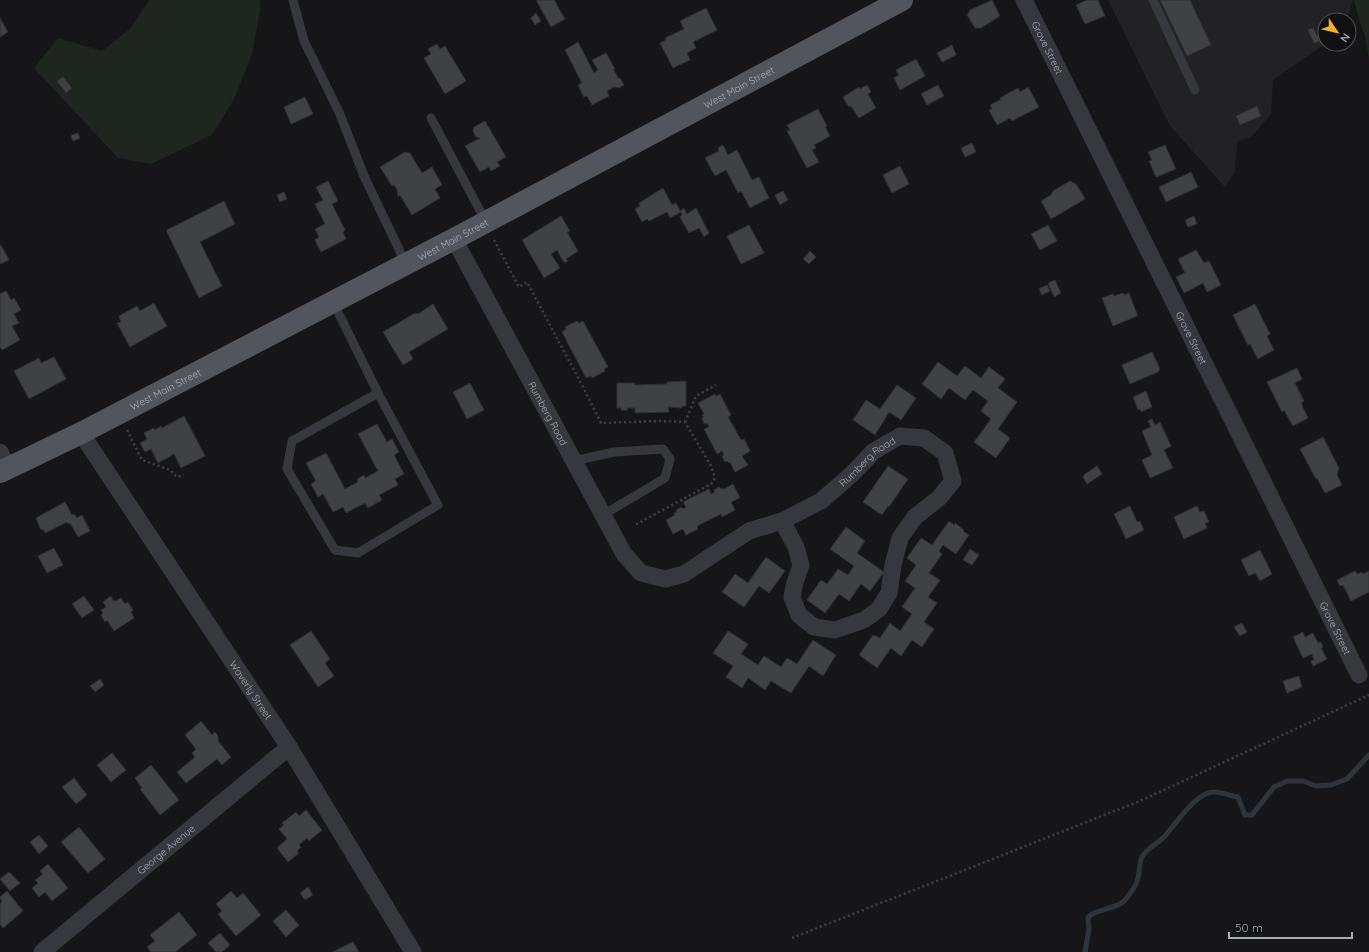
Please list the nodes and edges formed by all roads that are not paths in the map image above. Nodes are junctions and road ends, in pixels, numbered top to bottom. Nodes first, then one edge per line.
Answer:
1 (293, 0) edge
2 (902, 0) edge
3 (1024, 0) edge
4 (1153, 0) edge
5 (1195, 90) dead end
6 (431, 118) dead end
7 (490, 231) junction
8 (454, 239) junction
9 (406, 264) junction
10 (333, 302) junction
11 (378, 393) junction
12 (80, 433) junction
13 (574, 461) junction
14 (3, 464) edge
15 (603, 515) junction
16 (782, 521) junction
17 (1358, 675) dead end
18 (289, 747) junction
19 (42, 952) edge
20 (413, 952) edge

1 - 9 lane
2 - 7 main road, West Main Street
3 - 17 street, Grove Street
4 - 5 lane
6 - 7 lane
7 - 8 main road, West Main Street
8 - 9 main road, West Main Street
8 - 13 street, Rumberg Road
9 - 10 main road, West Main Street
10 - 11 lane
10 - 12 main road, West Main Street
11 - 11 lane
12 - 14 main road, West Main Street
12 - 18 street, Waverly Street
13 - 15 street, Rumberg Road
13 - 15 lane
15 - 16 street, Rumberg Road
16 - 16 street, Rumberg Road
18 - 19 street, George Avenue
18 - 20 street, Waverly Street

